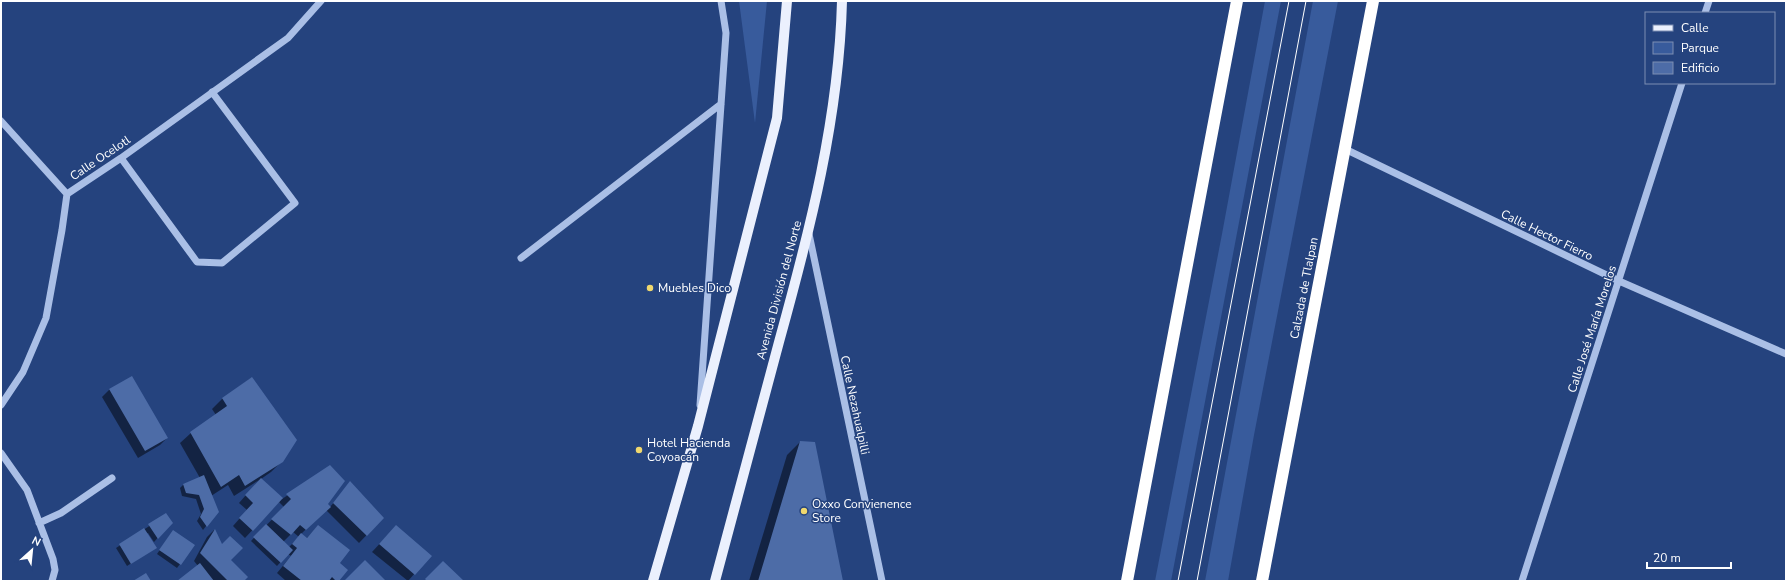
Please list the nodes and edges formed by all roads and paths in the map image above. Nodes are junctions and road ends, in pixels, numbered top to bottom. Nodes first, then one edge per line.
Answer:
1 (321, 1) edge
2 (721, 1) edge
3 (787, 1) edge
4 (842, 1) edge
5 (1237, 1) edge
6 (1373, 1) edge
7 (1709, 1) edge
8 (1705, 12) edge
9 (1682, 84) edge
10 (212, 92) junction
11 (721, 104) junction
12 (1, 121) edge
13 (1345, 149) junction
14 (121, 158) junction
15 (66, 194) junction
16 (809, 234) junction
17 (521, 258) dead end
18 (1619, 281) junction
19 (1786, 354) edge
20 (1, 405) edge
21 (698, 426) junction
22 (1, 453) edge
23 (112, 478) dead end
24 (39, 523) junction
25 (52, 581) edge
26 (653, 581) edge
27 (715, 581) edge
28 (882, 581) edge
29 (1127, 581) edge
30 (1262, 581) edge
31 (1522, 581) edge

1 - 10 street, Calle Ocelotl
2 - 11 street
3 - 21 main road
4 - 16 main road, Avenida División del Norte
5 - 29 highway
6 - 13 highway, Calzada de Tlalpan
7 - 8 street
9 - 18 street, Calle José María Morelos
10 - 14 street, Calle Ocelotl
10 - 14 street
11 - 17 street
11 - 21 street
12 - 15 street
13 - 18 street, Calle Hector Fierro
13 - 30 highway, Calzada de Tlalpan
14 - 15 street, Calle Ocelotl
15 - 20 street, Calle Ocelotl
16 - 27 main road, Avenida División del Norte
16 - 28 street, Calle Nezahualpilli
18 - 19 street, Calle Hector Fierro
18 - 31 street, Calle José María Morelos
21 - 26 main road
22 - 24 street
23 - 24 street
24 - 25 street

